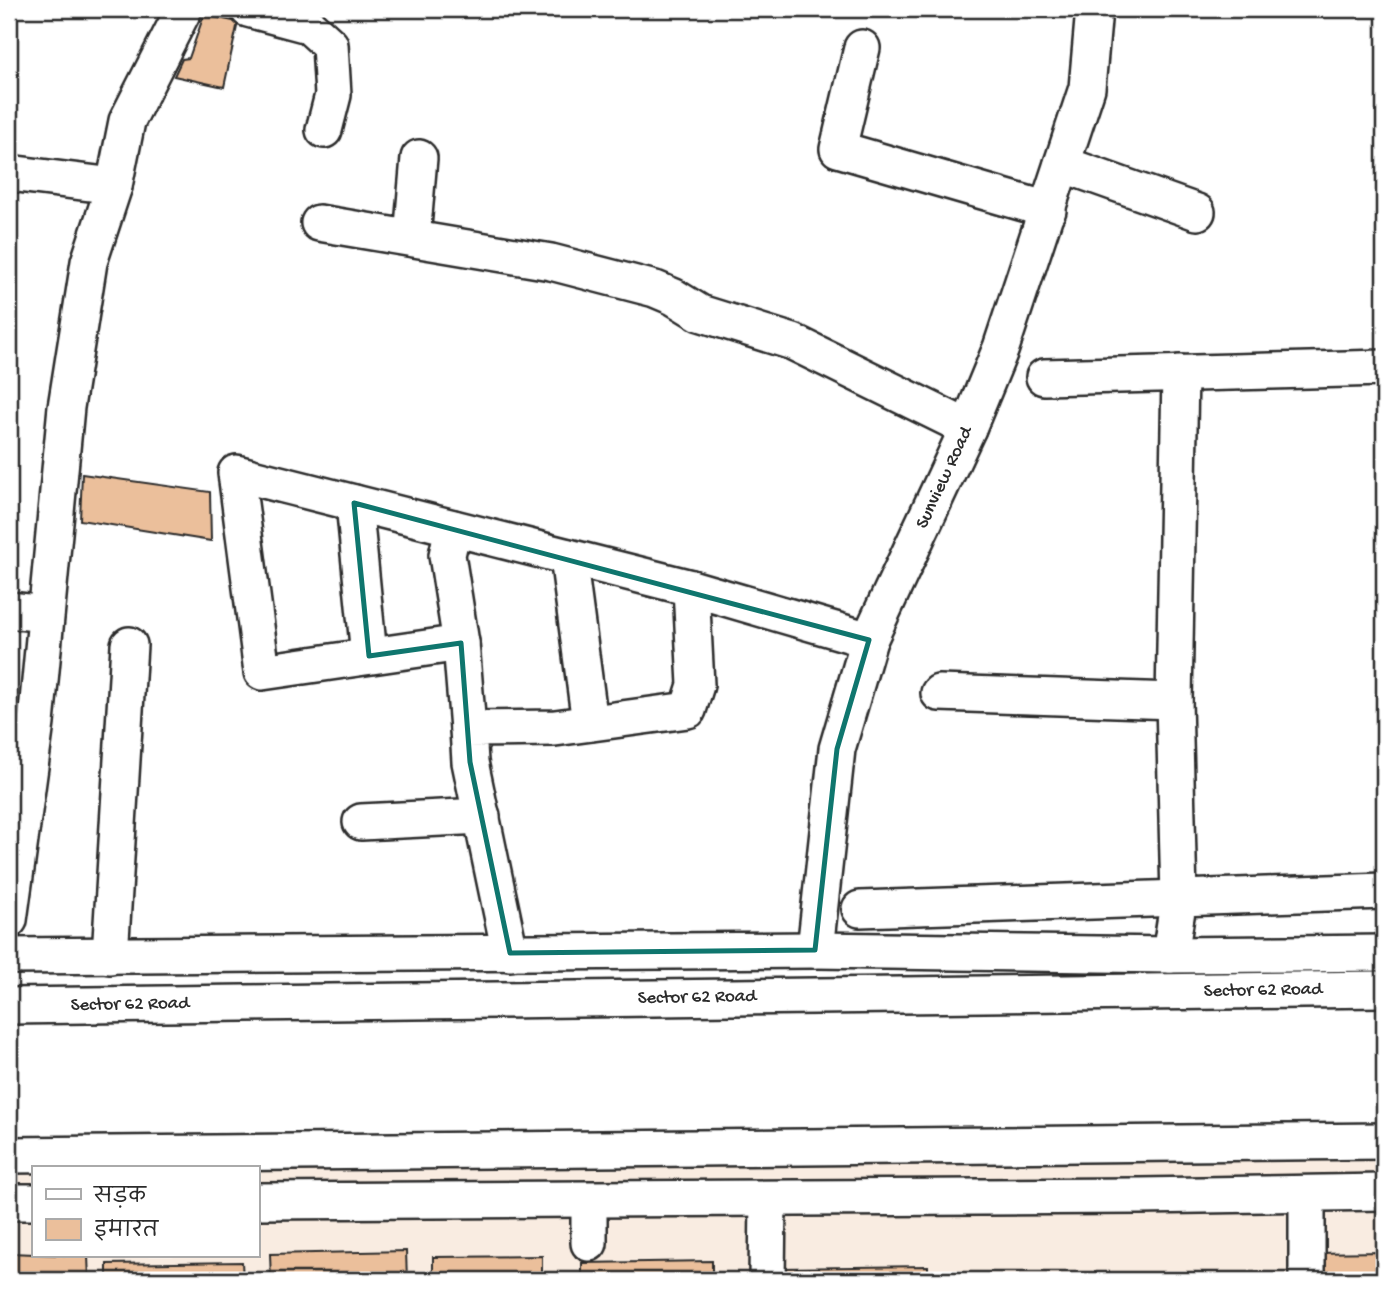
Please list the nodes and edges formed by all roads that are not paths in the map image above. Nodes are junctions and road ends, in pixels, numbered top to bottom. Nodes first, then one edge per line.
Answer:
1 (184, 9) edge
2 (248, 9) edge
3 (1094, 9) edge
4 (862, 48) dead end
5 (324, 130) dead end
6 (419, 158) dead end
7 (1062, 164) junction
8 (9, 173) edge
9 (114, 186) junction
10 (1048, 210) junction
11 (1197, 212) dead end
12 (320, 222) dead end
13 (412, 238) junction
14 (1384, 368) edge
15 (1180, 373) junction
16 (1044, 377) dead end
17 (968, 428) junction
18 (354, 503) junction
19 (453, 528) junction
20 (568, 557) junction
21 (691, 588) junction
22 (9, 610) edge
23 (46, 614) junction
24 (869, 640) junction
25 (461, 643) junction
26 (129, 645) dead end
27 (369, 656) junction
28 (939, 693) dead end
29 (1174, 701) junction
30 (590, 723) junction
31 (468, 729) junction
32 (19, 765) edge
33 (482, 816) junction
34 (362, 822) dead end
35 (1384, 891) edge
36 (1179, 897) junction
37 (860, 909) dead end
38 (9, 920) edge
39 (816, 950) junction
40 (776, 951) junction
41 (510, 953) junction
42 (1384, 953) edge
43 (1170, 955) junction
44 (9, 956) edge
45 (110, 956) junction
46 (1384, 989) edge
47 (778, 997) junction
48 (9, 1001) edge
49 (1384, 1141) edge
50 (1140, 1144) junction
51 (471, 1150) junction
52 (262, 1152) junction
53 (9, 1155) edge
54 (90, 1161) edge
55 (1384, 1192) edge
56 (1307, 1194) junction
57 (1140, 1196) junction
58 (768, 1199) junction
59 (470, 1200) junction
60 (589, 1200) junction
61 (260, 1201) edge
62 (9, 1202) edge
63 (32, 1202) edge
64 (589, 1243) dead end
65 (767, 1280) edge
66 (1307, 1280) edge

1 - 9 street
2 - 5 street
3 - 7 street, Sunview Road
4 - 10 street
6 - 13 street
7 - 10 street, Sunview Road
7 - 11 street
8 - 9 street
9 - 23 street
10 - 17 street, Sunview Road
12 - 13 street
13 - 17 street
14 - 15 street
15 - 16 street
15 - 29 street
17 - 24 street, Sunview Road
18 - 19 street
18 - 27 street
18 - 27 street
19 - 20 street
19 - 25 street
20 - 21 street
20 - 30 street
21 - 24 street
21 - 30 street
22 - 23 street
23 - 32 street
24 - 39 street, Sunview Road
25 - 27 street
25 - 31 street
26 - 45 street
28 - 29 street
29 - 36 street
30 - 31 street
31 - 33 street
32 - 38 street
33 - 34 street
33 - 41 street
35 - 36 street
36 - 37 street
36 - 43 street
39 - 40 street, Sector 62 Road
39 - 43 street, Sector 62 Road
40 - 41 street, Sector 62 Road
40 - 47 street
41 - 45 street, Sector 62 Road
42 - 43 street, Sector 62 Road
44 - 45 street, Sector 62 Road
46 - 47 street, Sector 62 Road
47 - 48 street, Sector 62 Road
49 - 50 street
50 - 51 street
50 - 57 street
51 - 52 street
51 - 59 street
52 - 54 street
52 - 61 street
53 - 54 street
55 - 56 street
56 - 57 street
56 - 66 street
57 - 58 street
58 - 60 street
58 - 65 street
59 - 60 street
59 - 61 street
60 - 64 street
62 - 63 street

